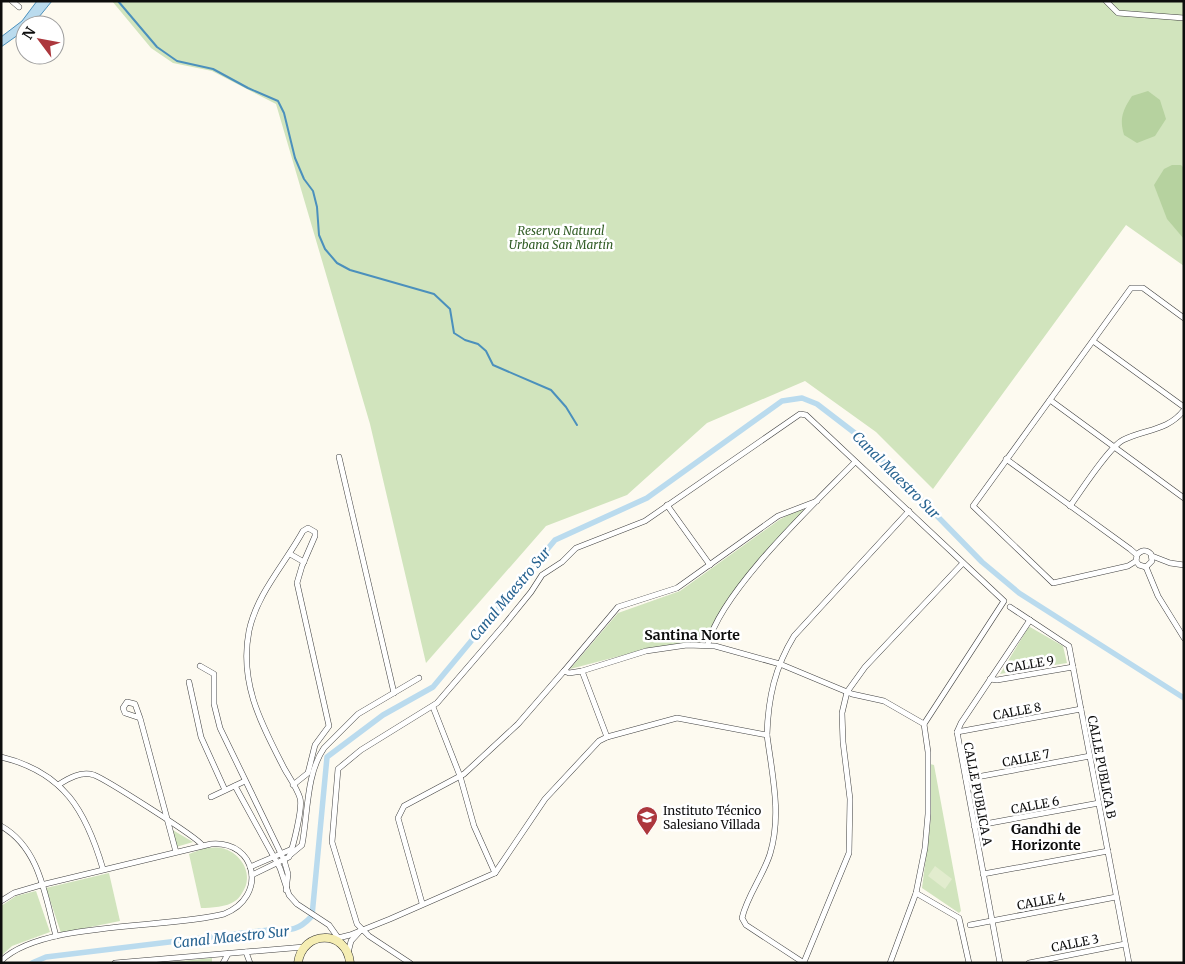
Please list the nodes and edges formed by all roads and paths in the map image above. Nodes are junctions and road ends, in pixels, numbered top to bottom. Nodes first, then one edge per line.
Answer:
1 (12, 1) edge
2 (1106, 1) edge
3 (19, 7) dead end
4 (1184, 18) edge
5 (1184, 318) edge
6 (1093, 341) junction
7 (1050, 400) junction
8 (1184, 409) edge
9 (1114, 447) junction
10 (339, 457) dead end
11 (1006, 459) junction
12 (855, 462) junction
13 (1184, 498) edge
14 (817, 501) junction
15 (667, 505) junction
16 (1070, 506) junction
17 (909, 511) junction
18 (290, 554) junction
19 (1152, 556) junction
20 (1137, 558) junction
21 (304, 562) junction
22 (963, 562) junction
23 (710, 565) junction
24 (1184, 565) edge
25 (1146, 566) junction
26 (1010, 607) dead end
27 (1030, 620) junction
28 (1184, 638) edge
29 (708, 644) junction
30 (780, 664) junction
31 (200, 666) dead end
32 (1073, 667) junction
33 (564, 671) junction
34 (582, 671) junction
35 (419, 678) dead end
36 (990, 679) junction
37 (189, 682) dead end
38 (847, 692) junction
39 (394, 694) junction
40 (433, 707) junction
41 (1081, 709) junction
42 (140, 718) dead end
43 (924, 724) junction
44 (957, 732) junction
45 (767, 734) junction
46 (607, 737) junction
47 (1, 756) edge
48 (1090, 756) junction
49 (460, 776) junction
50 (966, 779) junction
51 (245, 781) junction
52 (58, 785) junction
53 (293, 785) junction
54 (234, 786) junction
55 (226, 790) junction
56 (211, 797) dead end
57 (1099, 803) junction
58 (166, 820) junction
59 (1, 826) edge
60 (974, 826) junction
61 (202, 845) junction
62 (1108, 850) junction
63 (176, 852) junction
64 (291, 852) junction
65 (281, 854) junction
66 (272, 856) junction
67 (284, 860) junction
68 (277, 863) junction
69 (250, 867) junction
70 (103, 869) junction
71 (495, 873) junction
72 (983, 874) junction
73 (252, 875) junction
74 (41, 885) junction
75 (286, 890) junction
76 (916, 893) junction
77 (1116, 897) junction
78 (1, 901) edge
79 (422, 903) junction
80 (992, 921) junction
81 (970, 925) dead end
82 (330, 927) junction
83 (362, 930) junction
84 (56, 936) junction
85 (347, 936) junction
86 (336, 939) junction
87 (351, 941) junction
88 (1125, 944) junction
89 (304, 947) junction
90 (246, 952) junction
91 (348, 953) junction
92 (228, 954) junction
93 (1, 961) edge
94 (115, 963) edge
95 (223, 963) edge
96 (250, 963) edge
97 (298, 963) edge
98 (350, 963) edge
99 (410, 963) edge
100 (804, 963) edge
101 (890, 963) edge
102 (969, 963) edge
103 (1000, 963) edge
104 (1028, 963) edge
105 (1129, 963) edge

1 - 3 street
2 - 4 street
5 - 6 street
6 - 7 street
6 - 8 street
7 - 9 street
7 - 11 street
8 - 9 street
9 - 13 street
9 - 16 street
10 - 39 street
11 - 16 street
11 - 20 street
12 - 14 street
12 - 15 street
12 - 17 street
14 - 23 street
14 - 29 street
15 - 23 street
15 - 40 street
16 - 20 street
17 - 22 street
17 - 30 street
18 - 21 street
18 - 21 street
18 - 53 street
19 - 20 street
19 - 24 street
19 - 25 street
20 - 25 street
21 - 53 street
22 - 38 street
22 - 43 street
23 - 33 street
25 - 28 street
26 - 27 street, CALLE PUBLICA B
27 - 32 street, CALLE PUBLICA B
27 - 36 street, CALLE PUBLICA A
29 - 30 street
29 - 34 street
30 - 38 street
30 - 45 street
31 - 51 street
32 - 36 street, CALLE 9
32 - 41 street, CALLE PUBLICA B
33 - 34 street
33 - 49 street
34 - 46 street
35 - 39 street
36 - 44 street, CALLE PUBLICA A
37 - 55 street
38 - 43 street
38 - 100 street
39 - 64 street
40 - 49 street
40 - 83 street
41 - 44 street, CALLE 8
41 - 48 street, CALLE PUBLICA B
42 - 58 street
43 - 76 street
44 - 50 street, CALLE PUBLICA A
45 - 46 street
45 - 100 street
46 - 71 street
47 - 52 street
48 - 50 street, CALLE 7
48 - 57 street, CALLE PUBLICA B
49 - 71 street
49 - 79 street
50 - 60 street, CALLE PUBLICA A
51 - 54 street
51 - 65 street
52 - 58 street
52 - 70 street
53 - 64 street
54 - 55 street
54 - 66 street
55 - 56 street
57 - 60 street, CALLE 6
57 - 62 street, CALLE PUBLICA B
58 - 61 street
58 - 63 street
59 - 74 street
60 - 72 street, CALLE PUBLICA A
61 - 63 street
61 - 69 street
62 - 72 street
62 - 77 street, CALLE PUBLICA B
63 - 70 street
64 - 65 street
64 - 67 street
65 - 66 street
65 - 67 street
66 - 68 street
66 - 69 street
67 - 68 street
67 - 75 street
68 - 73 street
68 - 75 street
69 - 73 street
70 - 74 street
71 - 79 street
72 - 80 street, CALLE PUBLICA A
73 - 84 street
74 - 78 street
74 - 84 street
75 - 82 street
76 - 101 street
76 - 102 street
77 - 80 street, CALLE 4
77 - 88 street, CALLE PUBLICA B
79 - 83 street
80 - 81 street, CALLE 4
80 - 103 street, CALLE PUBLICA A
82 - 86 street
82 - 86 street
83 - 85 street
83 - 87 street
83 - 99 street
84 - 93 street
85 - 86 street
85 - 87 street
86 - 89 main road
86 - 91 main road
87 - 91 street
88 - 104 street, CALLE 3
88 - 105 street, CALLE PUBLICA B
89 - 90 street
89 - 97 main road
90 - 92 street
90 - 96 street
91 - 98 main road
92 - 94 street
92 - 95 street

